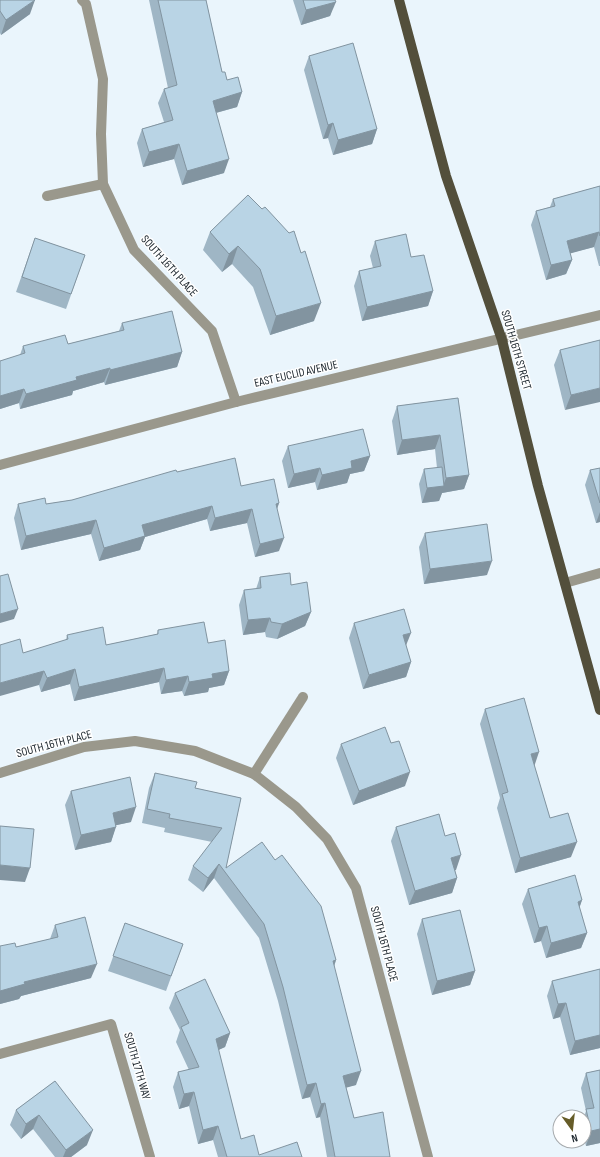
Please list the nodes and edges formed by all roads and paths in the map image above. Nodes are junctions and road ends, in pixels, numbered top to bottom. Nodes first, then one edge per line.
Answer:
1 (82, 0) edge
2 (399, 0) edge
3 (103, 184) junction
4 (47, 196) dead end
5 (600, 315) edge
6 (502, 340) junction
7 (236, 402) junction
8 (0, 465) edge
9 (600, 573) edge
10 (565, 582) junction
11 (303, 697) dead end
12 (600, 710) edge
13 (0, 773) edge
14 (254, 774) junction
15 (0, 1054) edge
16 (150, 1157) edge
17 (428, 1157) edge

1 - 3 street, SOUTH 16TH PLACE
2 - 6 main road, SOUTH 16TH STREET
3 - 4 street
3 - 7 street, SOUTH 16TH PLACE
5 - 6 street, EAST EUCLID AVENUE
6 - 7 street, EAST EUCLID AVENUE
6 - 10 main road, SOUTH 16TH STREET
7 - 8 street, EAST EUCLID AVENUE
9 - 10 street
10 - 12 main road, SOUTH 16TH STREET
11 - 14 street
13 - 14 street, SOUTH 16TH PLACE
14 - 17 street, SOUTH 16TH PLACE
15 - 16 street, SOUTH 17TH WAY

